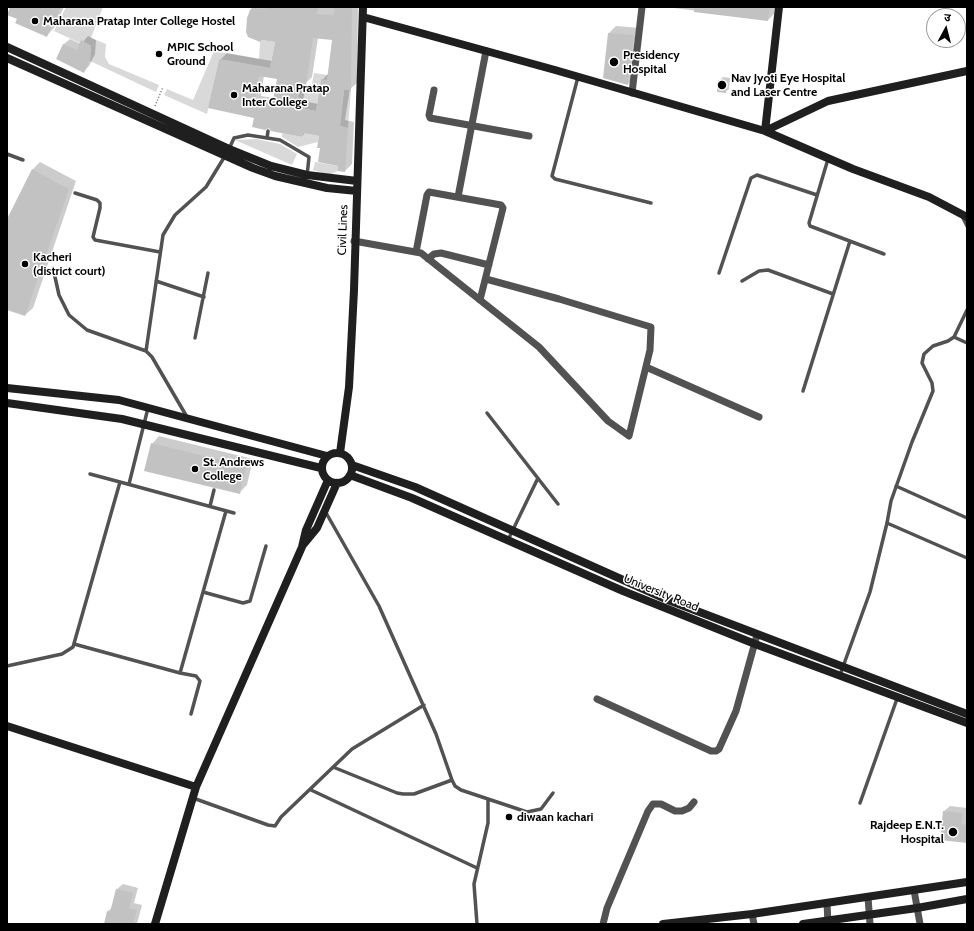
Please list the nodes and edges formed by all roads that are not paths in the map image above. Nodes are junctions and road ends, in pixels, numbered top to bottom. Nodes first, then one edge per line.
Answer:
1 (363, 7) edge
2 (642, 7) edge
3 (779, 7) edge
4 (362, 17) junction
5 (7, 47) edge
6 (486, 51) junction
7 (7, 58) edge
8 (967, 71) edge
9 (578, 77) junction
10 (434, 90) dead end
11 (632, 93) junction
12 (472, 125) junction
13 (268, 131) dead end
14 (765, 132) junction
15 (529, 136) dead end
16 (267, 138) junction
17 (227, 153) junction
18 (7, 154) edge
19 (828, 158) junction
20 (24, 160) dead end
21 (306, 179) junction
22 (357, 181) junction
23 (357, 191) junction
24 (75, 194) dead end
25 (817, 195) junction
26 (458, 197) junction
27 (651, 203) dead end
28 (964, 215) edge
29 (967, 226) edge
30 (354, 241) junction
31 (850, 242) junction
32 (160, 252) junction
33 (416, 252) junction
34 (884, 254) dead end
35 (428, 259) junction
36 (489, 265) junction
37 (53, 268) dead end
38 (719, 272) dead end
39 (208, 273) dead end
40 (486, 279) junction
41 (156, 281) junction
42 (742, 281) dead end
43 (833, 294) junction
44 (204, 297) junction
45 (480, 300) junction
46 (967, 310) edge
47 (954, 337) junction
48 (195, 338) dead end
49 (967, 343) edge
50 (146, 352) junction
51 (646, 367) junction
52 (7, 388) edge
53 (803, 391) dead end
54 (7, 403) edge
55 (148, 408) junction
56 (487, 414) dead end
57 (759, 417) dead end
58 (188, 420) junction
59 (144, 423) junction
60 (340, 453) junction
61 (326, 456) junction
62 (352, 465) junction
63 (321, 468) junction
64 (90, 474) dead end
65 (350, 476) junction
66 (538, 478) junction
67 (328, 480) junction
68 (120, 482) junction
69 (337, 483) junction
70 (129, 484) junction
71 (896, 486) junction
72 (214, 490) dead end
73 (558, 504) dead end
74 (210, 506) junction
75 (325, 510) junction
76 (226, 511) junction
77 (234, 513) dead end
78 (967, 518) edge
79 (887, 523) junction
80 (512, 530) junction
81 (508, 540) junction
82 (266, 546) dead end
83 (302, 547) junction
84 (967, 558) edge
85 (203, 592) junction
86 (757, 635) junction
87 (74, 644) junction
88 (755, 644) junction
89 (7, 666) edge
90 (843, 666) junction
91 (180, 673) junction
92 (840, 675) junction
93 (901, 688) junction
94 (898, 697) junction
95 (597, 699) dead end
96 (424, 705) junction
97 (191, 714) dead end
98 (967, 714) edge
99 (967, 723) edge
100 (7, 726) edge
101 (333, 767) junction
102 (452, 780) junction
103 (196, 787) junction
104 (311, 790) junction
105 (553, 793) dead end
106 (192, 798) junction
107 (488, 799) junction
108 (694, 802) dead end
109 (860, 803) dead end
110 (477, 868) junction
111 (967, 882) edge
112 (914, 890) junction
113 (868, 897) junction
114 (967, 898) edge
115 (827, 903) junction
116 (917, 908) junction
117 (752, 914) junction
118 (870, 914) junction
119 (828, 922) edge
120 (155, 924) edge
121 (477, 924) edge
122 (603, 924) edge
123 (663, 924) edge
124 (754, 924) edge
125 (802, 924) edge
126 (870, 924) edge
127 (920, 924) edge

1 - 4 main road, Civil Lines
2 - 11 street
3 - 14 main road
4 - 6 main road
4 - 22 main road, Civil Lines
5 - 17 main road
6 - 9 main road
6 - 12 street
7 - 17 main road
8 - 14 main road
9 - 11 main road
9 - 27 lane
10 - 12 street
11 - 14 main road
12 - 15 street
12 - 26 street
13 - 16 lane
14 - 19 main road
16 - 17 lane
16 - 21 lane
17 - 21 main road
17 - 32 lane
18 - 20 lane
19 - 25 lane
19 - 28 main road
21 - 22 main road
21 - 23 main road
22 - 23 main road, Civil Lines
23 - 30 main road, Civil Lines
24 - 32 lane
25 - 31 lane
25 - 38 lane
26 - 33 street
26 - 36 street
28 - 29 lane
30 - 33 street
30 - 60 main road, Civil Lines
31 - 34 lane
31 - 43 lane
32 - 41 lane
33 - 35 street
35 - 36 street
35 - 45 street
36 - 40 street
37 - 50 lane
39 - 44 lane
40 - 45 street
40 - 51 street
41 - 44 lane
41 - 50 lane
42 - 43 lane
43 - 53 lane
44 - 48 lane
45 - 51 street
46 - 47 lane
47 - 49 lane
47 - 71 lane
50 - 58 lane
51 - 57 street
52 - 55 main road
54 - 59 main road
55 - 58 main road
55 - 59 lane
56 - 66 lane
58 - 61 main road
59 - 63 main road
59 - 70 lane
60 - 61 main road
60 - 62 main road
61 - 63 main road
62 - 65 main road
62 - 80 main road, University Road
63 - 67 main road
64 - 68 lane
65 - 69 main road
65 - 81 main road, University Road
66 - 73 lane
66 - 80 lane
67 - 69 main road
67 - 83 main road
68 - 70 lane
68 - 87 lane
69 - 75 main road
70 - 74 lane
71 - 78 lane
71 - 79 lane
72 - 74 lane
74 - 76 lane
75 - 83 main road
75 - 96 lane
76 - 77 lane
76 - 85 lane
79 - 84 lane
79 - 90 lane
80 - 81 lane
80 - 86 main road, University Road
81 - 88 main road, University Road
82 - 85 lane
83 - 103 main road
85 - 91 lane
86 - 88 street
86 - 90 main road, University Road
87 - 89 lane
87 - 91 lane
88 - 92 main road, University Road
88 - 95 street
90 - 92 lane
90 - 93 main road, University Road
91 - 97 lane
92 - 94 main road, University Road
93 - 94 lane
93 - 98 main road, University Road
94 - 99 main road, University Road
94 - 109 lane
96 - 101 lane
96 - 102 lane
100 - 103 main road
101 - 102 lane
101 - 104 lane
102 - 107 lane
103 - 106 main road
104 - 106 lane
104 - 110 lane
105 - 107 lane
106 - 120 main road
107 - 110 lane
108 - 122 street
110 - 121 lane
111 - 112 main road
112 - 113 main road
112 - 116 street
113 - 115 main road
113 - 118 street
114 - 116 main road
115 - 117 main road
115 - 119 street
116 - 118 main road
116 - 127 street
117 - 123 main road
117 - 124 street
118 - 119 main road
118 - 126 street
119 - 125 main road

